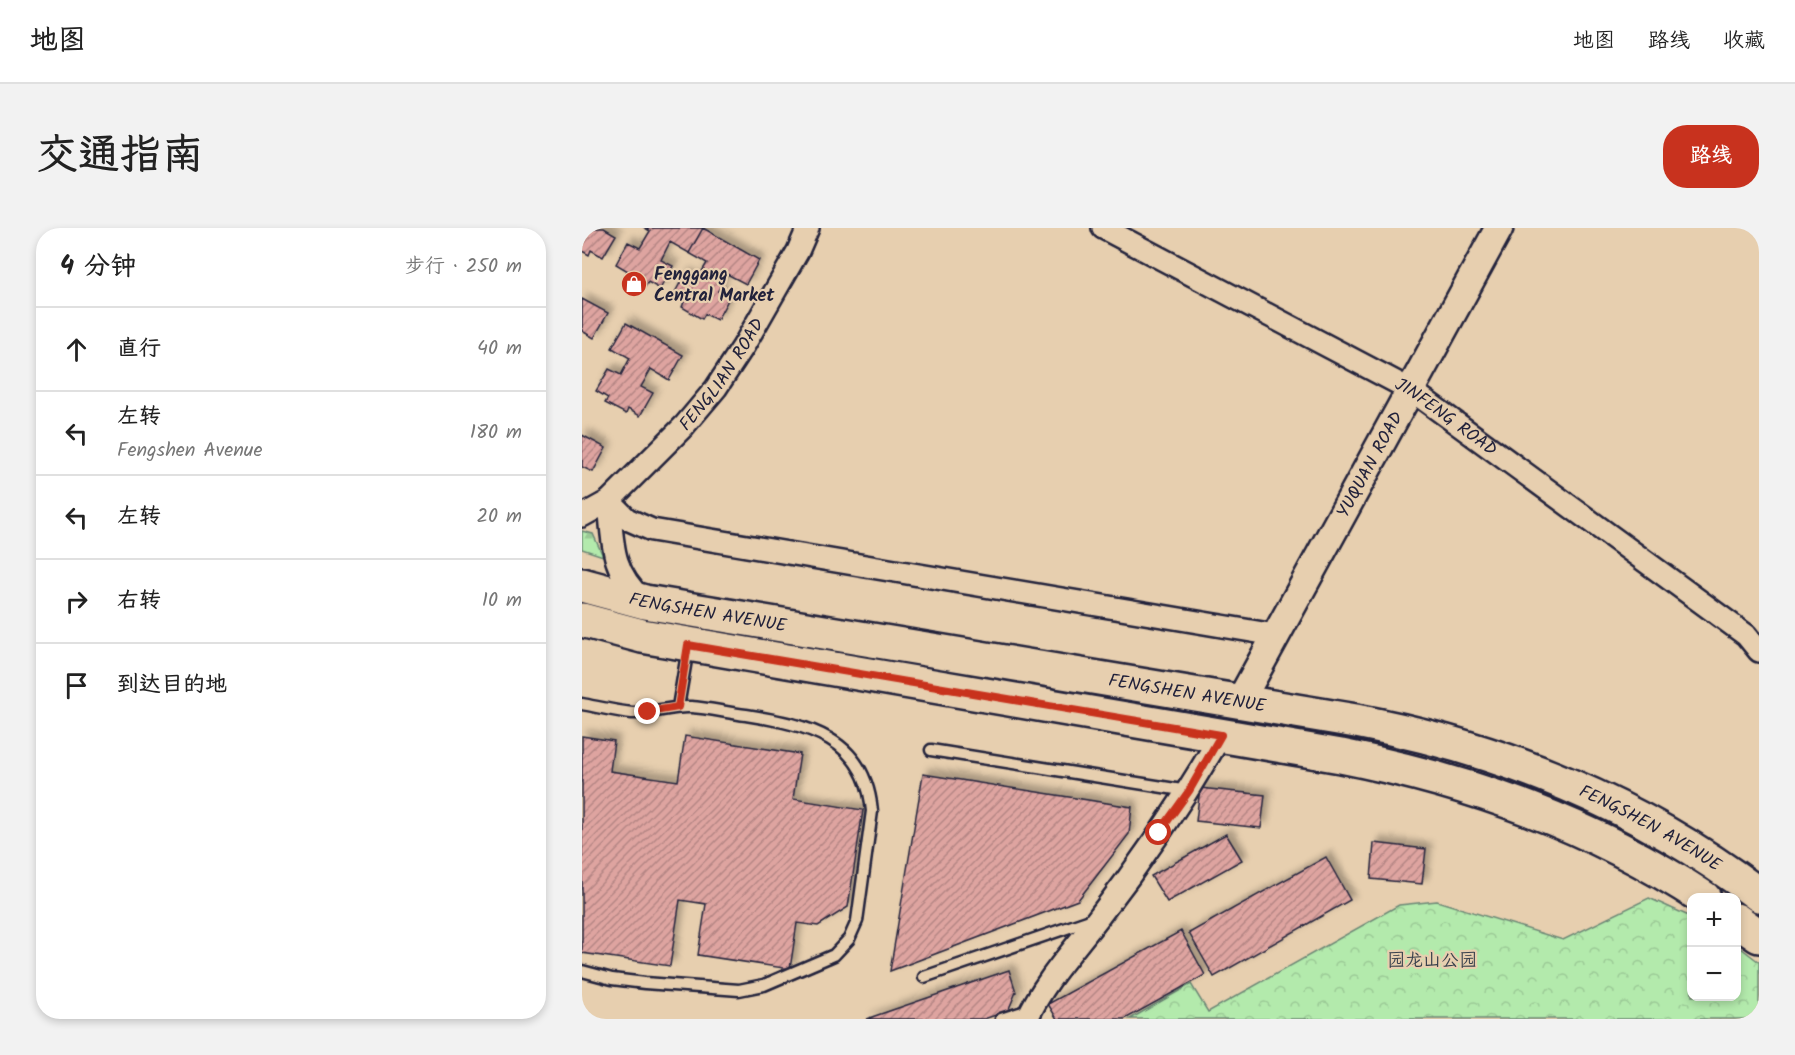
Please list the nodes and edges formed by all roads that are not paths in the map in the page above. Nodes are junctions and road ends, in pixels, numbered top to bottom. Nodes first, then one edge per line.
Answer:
1 (808, 228) edge
2 (1103, 228) edge
3 (1499, 228) edge
4 (1411, 390) junction
5 (609, 501) junction
6 (582, 516) edge
7 (582, 585) edge
8 (645, 602) junction
9 (582, 620) edge
10 (1275, 635) junction
11 (688, 645) junction
12 (1759, 651) edge
13 (1239, 703) junction
14 (582, 704) edge
15 (678, 707) junction
16 (1221, 735) junction
17 (931, 750) dead end
18 (1189, 791) junction
19 (1697, 893) edge
20 (1759, 895) edge
21 (1098, 917) junction
22 (1741, 923) edge
23 (1759, 936) edge
24 (582, 971) edge
25 (924, 977) dead end
26 (1030, 1014) edge
27 (1001, 1019) edge

1 - 5 street, FENGLIAN ROAD
2 - 4 street, JINFENG ROAD
3 - 4 street, YUQUAN ROAD
4 - 10 street, YUQUAN ROAD
4 - 12 street, JINFENG ROAD
5 - 6 street, FENGLIAN ROAD
5 - 8 street
5 - 10 street
7 - 8 main road, FENGSHEN AVENUE
8 - 13 main road, FENGSHEN AVENUE
9 - 11 main road, FENGSHEN AVENUE
10 - 13 street, YUQUAN ROAD
11 - 15 lane
11 - 16 main road, FENGSHEN AVENUE
13 - 20 main road, FENGSHEN AVENUE
14 - 15 lane
15 - 24 lane
16 - 18 street
16 - 19 main road, FENGSHEN AVENUE
17 - 18 lane
18 - 21 street
21 - 25 lane
21 - 26 street
22 - 23 main road
26 - 27 lane

